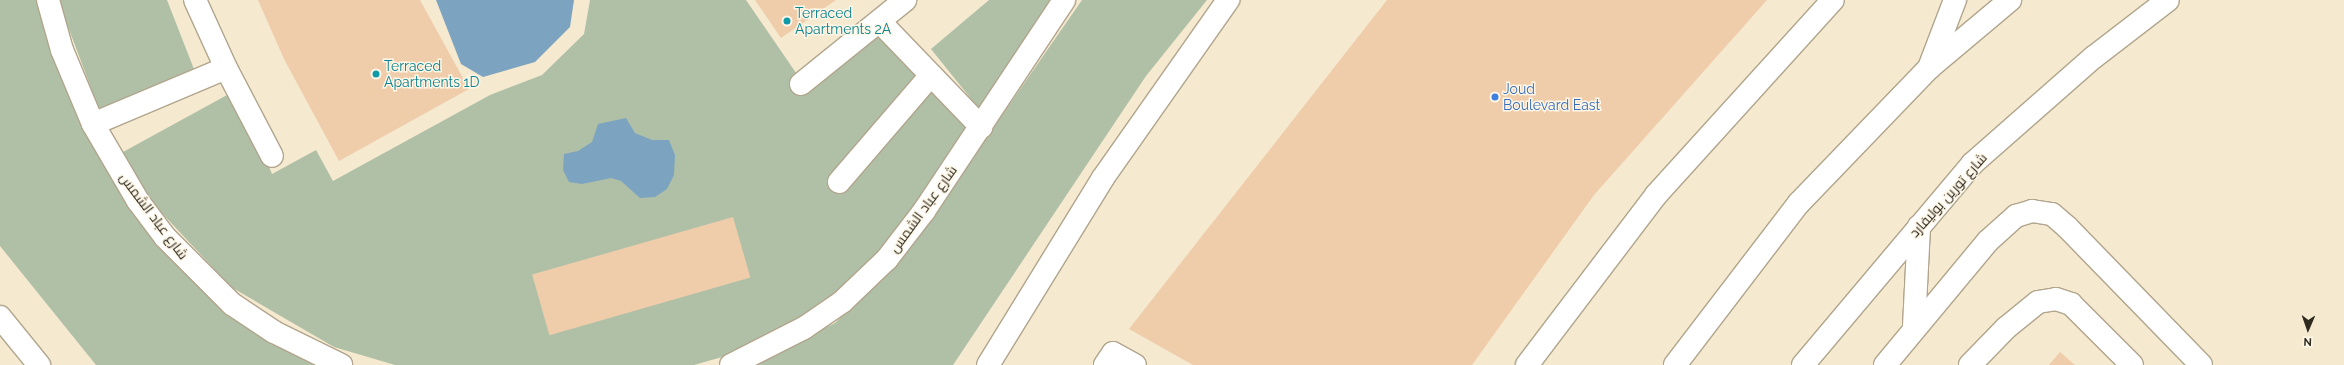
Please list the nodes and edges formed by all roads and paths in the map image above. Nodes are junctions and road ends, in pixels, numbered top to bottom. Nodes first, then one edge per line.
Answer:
1 (48, 0) edge
2 (195, 0) edge
3 (905, 0) edge
4 (1064, 0) edge
5 (1228, 0) edge
6 (1833, 0) edge
7 (1955, 0) edge
8 (2010, 0) edge
9 (2168, 0) edge
10 (880, 22) junction
11 (226, 68) junction
12 (1929, 68) junction
13 (931, 75) junction
14 (801, 84) dead end
15 (93, 124) junction
16 (981, 127) junction
17 (272, 156) dead end
18 (839, 182) dead end
19 (1919, 226) junction
20 (0, 317) edge
21 (1914, 326) junction
22 (39, 365) edge
23 (341, 365) edge
24 (731, 365) edge
25 (988, 365) edge
26 (1105, 365) edge
27 (1135, 365) edge
28 (1527, 365) edge
29 (1675, 365) edge
30 (1803, 365) edge
31 (1885, 365) edge
32 (1970, 365) edge
33 (2132, 365) edge
34 (2201, 365) edge

1 - 15 street, شارع عباد الشمس
2 - 11 street
3 - 10 street
4 - 16 street, شارع عباد الشمس
5 - 25 street
6 - 28 street
7 - 12 street
8 - 12 street
9 - 19 street, شارع تورين بوليفارد
10 - 13 street
10 - 14 street
11 - 15 street
11 - 17 street
12 - 29 street
13 - 16 street
13 - 18 street
15 - 23 street, شارع عباد الشمس
16 - 24 street, شارع عباد الشمس
19 - 21 street
19 - 30 street, شارع تورين بوليفارد
20 - 22 street
21 - 31 street
21 - 34 street
26 - 27 street
32 - 33 street

